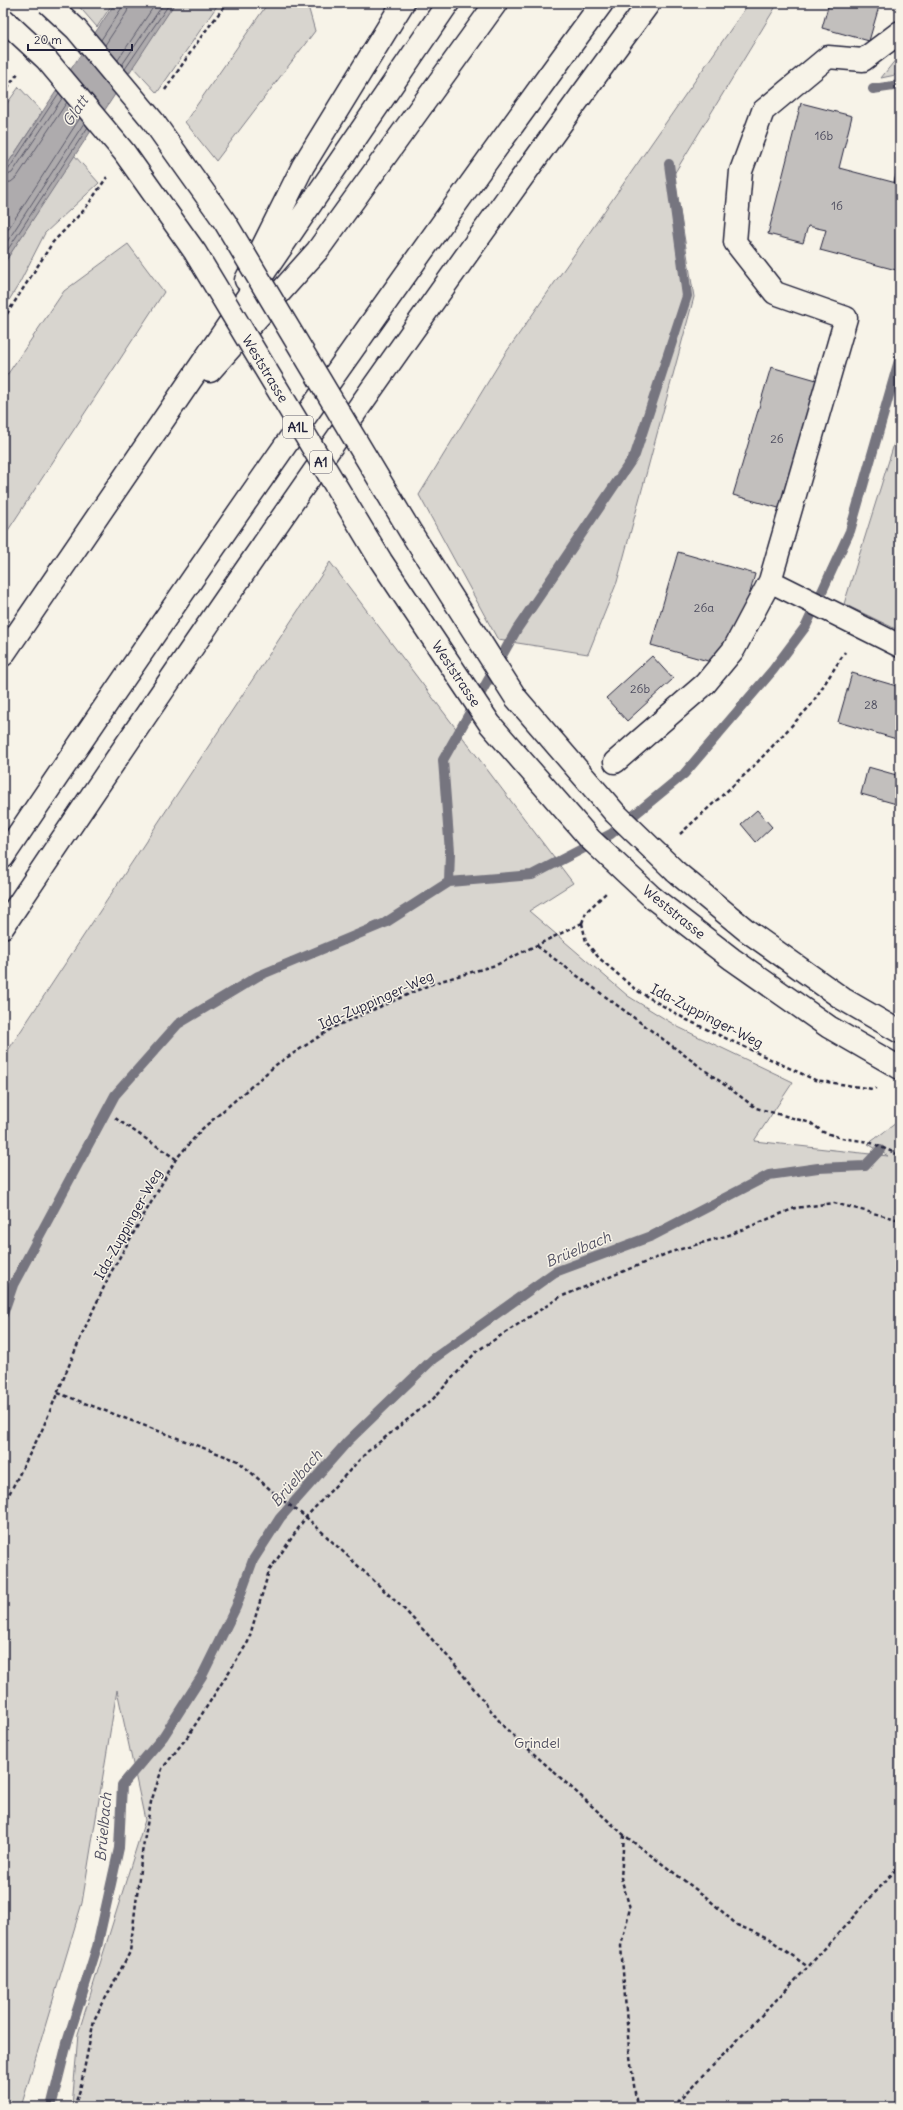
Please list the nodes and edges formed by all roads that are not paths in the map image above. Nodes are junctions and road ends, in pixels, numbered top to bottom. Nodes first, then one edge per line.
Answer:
1 (48, 3) edge
2 (403, 3) edge
3 (448, 3) edge
4 (496, 3) edge
5 (602, 3) edge
6 (649, 3) edge
7 (3, 19) edge
8 (900, 32) edge
9 (210, 350) junction
10 (155, 432) junction
11 (774, 583) junction
12 (900, 646) edge
13 (3, 655) edge
14 (615, 762) dead end
15 (3, 857) edge
16 (3, 927) edge
17 (900, 1032) edge
18 (900, 1068) edge

1 - 17 main road, bridge
2 - 9 main road
3 - 9 main road
4 - 10 main road
5 - 15 main road, A1L
6 - 16 main road, A1
7 - 18 main road, Weststrasse, bridge
8 - 11 main road
9 - 10 main road
10 - 13 main road
11 - 12 main road
11 - 14 main road

